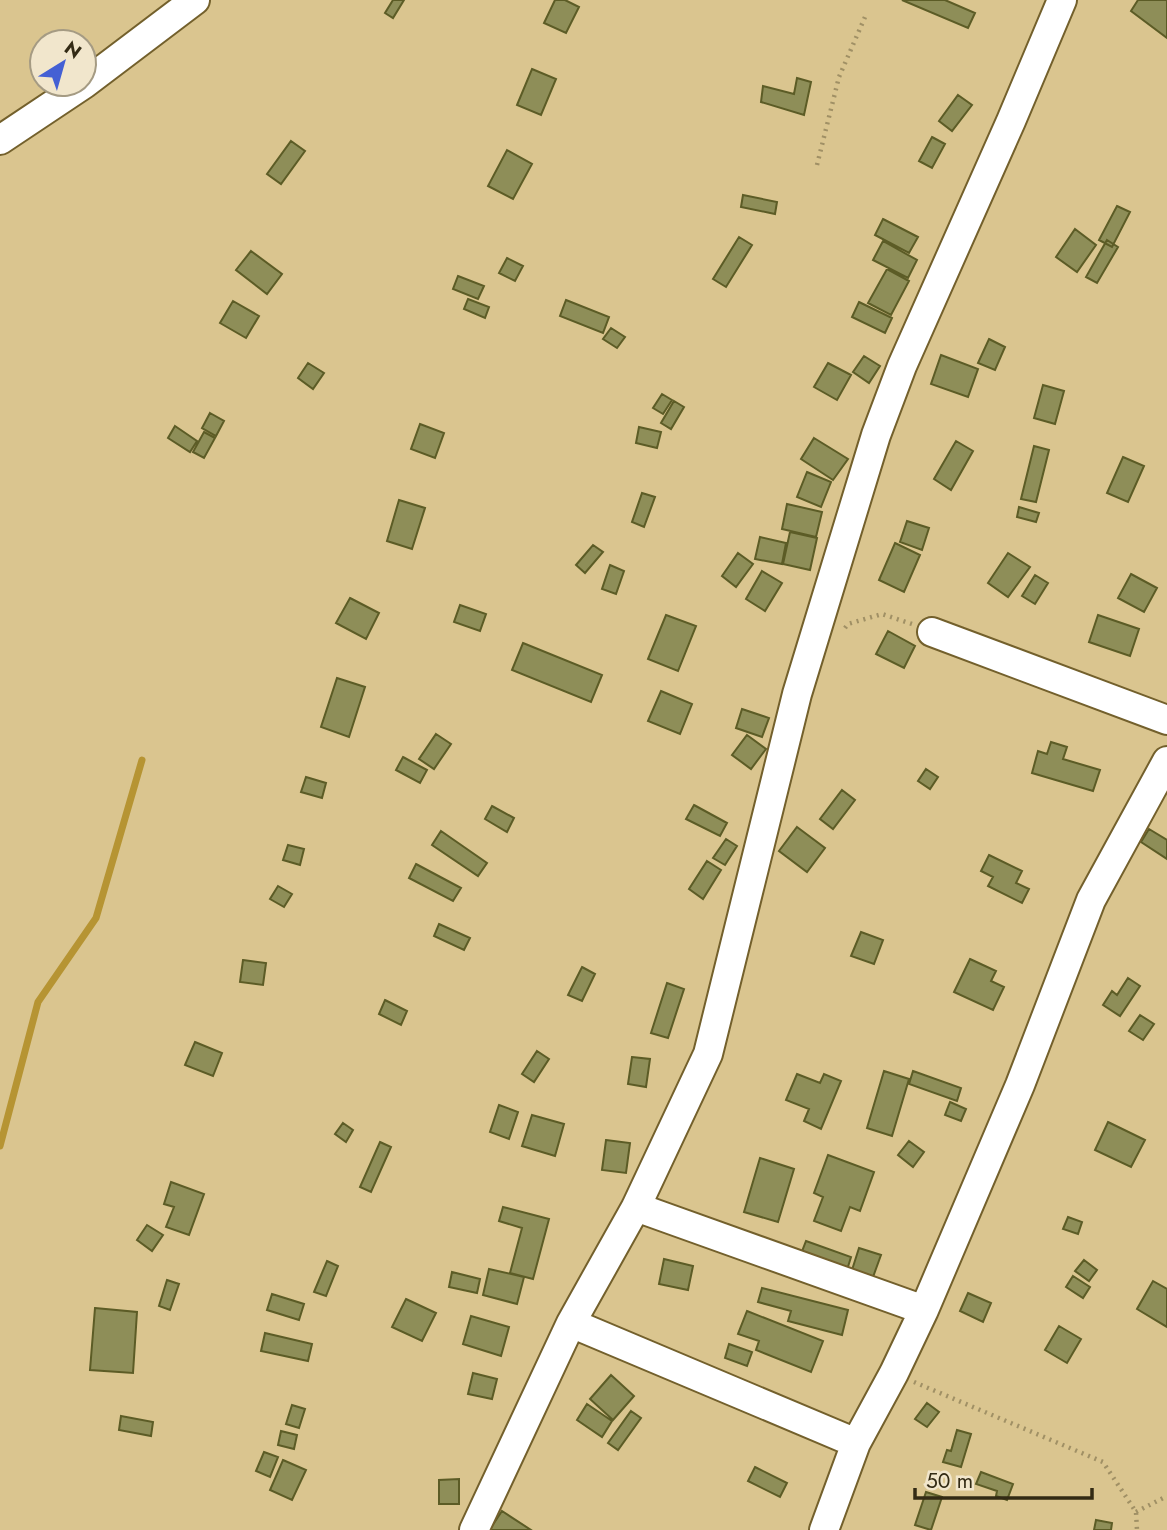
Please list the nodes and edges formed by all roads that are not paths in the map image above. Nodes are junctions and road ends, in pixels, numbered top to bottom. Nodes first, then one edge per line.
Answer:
1 (195, 0) edge
2 (1062, 0) edge
3 (98, 73) edge
4 (63, 98) edge
5 (0, 141) edge
6 (932, 632) road end
7 (1167, 720) edge
8 (1167, 761) edge
9 (636, 1207) junction
10 (925, 1310) junction
11 (571, 1323) junction
12 (856, 1443) junction
13 (474, 1530) edge
14 (824, 1530) edge

1 - 3 street
2 - 9 street
4 - 5 street
6 - 7 street
8 - 10 street
9 - 10 street
9 - 11 street
10 - 12 street
11 - 12 street
11 - 13 street
12 - 14 street

